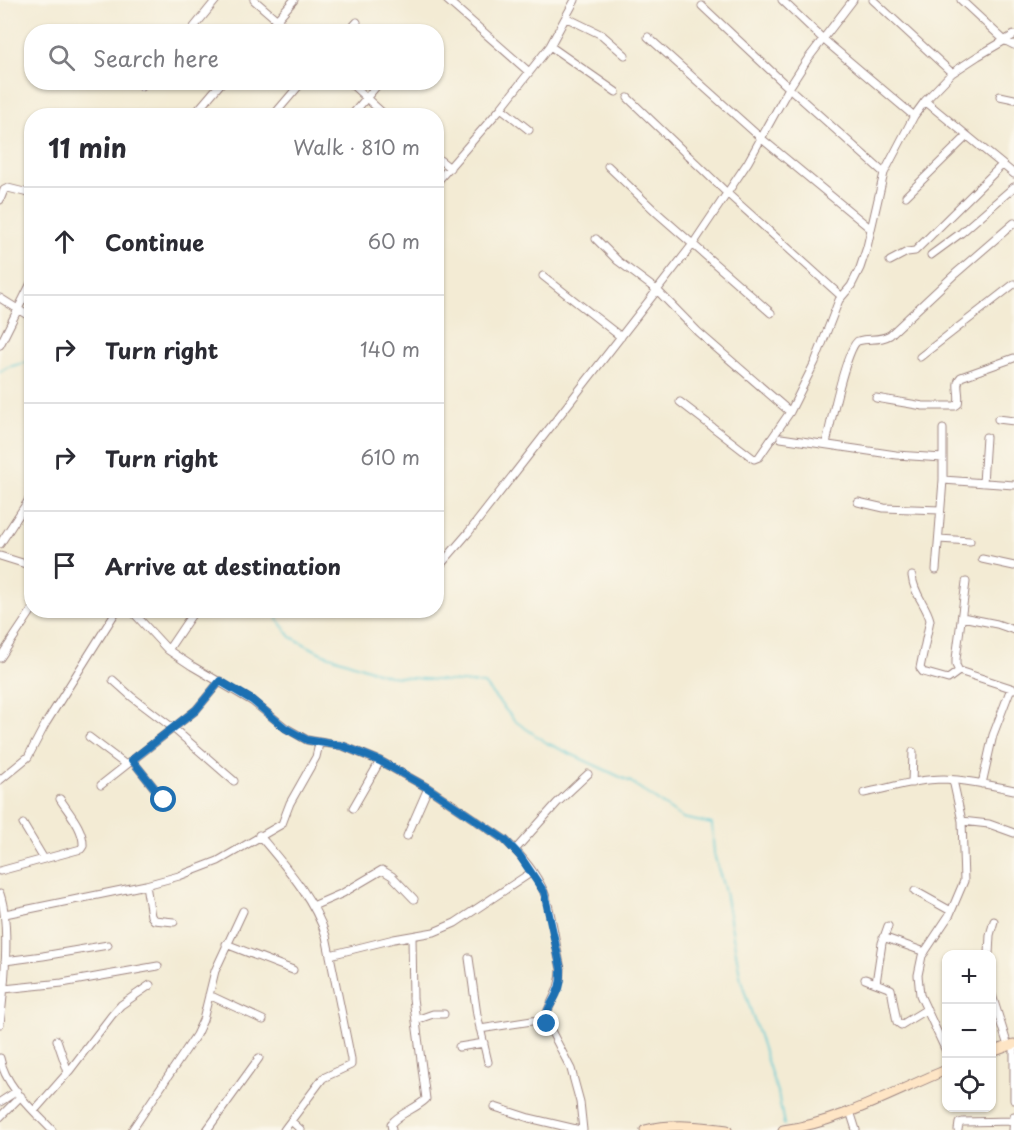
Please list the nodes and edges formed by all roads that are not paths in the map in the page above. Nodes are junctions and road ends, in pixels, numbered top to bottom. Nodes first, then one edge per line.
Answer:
1 (216, 0) edge
2 (254, 0) edge
3 (294, 0) edge
4 (447, 0) edge
5 (576, 0) edge
6 (782, 0) edge
7 (853, 0) edge
8 (873, 0) edge
9 (961, 0) edge
10 (702, 6) dead end
11 (567, 18) junction
12 (277, 19) junction
13 (196, 24) edge
14 (273, 24) edge
15 (282, 24) edge
16 (1014, 35) edge
17 (648, 37) dead end
18 (823, 39) junction
19 (1004, 40) junction
20 (1014, 45) edge
21 (550, 46) junction
22 (625, 56) dead end
23 (529, 72) junction
24 (952, 73) junction
25 (789, 88) junction
26 (215, 90) edge
27 (295, 90) edge
28 (358, 90) edge
29 (373, 90) edge
30 (616, 92) dead end
31 (1000, 96) dead end
32 (366, 98) junction
33 (628, 98) dead end
34 (1014, 99) edge
35 (925, 101) junction
36 (200, 108) edge
37 (280, 108) edge
38 (358, 108) edge
39 (377, 108) edge
40 (501, 108) junction
41 (914, 116) junction
42 (530, 129) dead end
43 (967, 136) junction
44 (762, 139) junction
45 (444, 163) edge
46 (1002, 165) junction
47 (608, 166) dead end
48 (450, 168) junction
49 (884, 173) junction
50 (444, 174) edge
51 (1014, 174) edge
52 (1014, 187) edge
53 (24, 192) edge
54 (728, 194) junction
55 (906, 196) dead end
56 (0, 200) edge
57 (1014, 223) edge
58 (871, 229) junction
59 (596, 239) dead end
60 (693, 244) junction
61 (931, 255) dead end
62 (890, 261) dead end
63 (543, 276) dead end
64 (1014, 284) edge
65 (658, 291) junction
66 (24, 296) edge
67 (841, 296) junction
68 (0, 297) edge
69 (17, 310) junction
70 (771, 313) dead end
71 (24, 314) edge
72 (621, 337) junction
73 (0, 345) edge
74 (920, 357) dead end
75 (1014, 358) edge
76 (876, 398) dead end
77 (680, 402) dead end
78 (790, 412) junction
79 (998, 419) dead end
80 (1014, 421) edge
81 (943, 429) dead end
82 (986, 437) dead end
83 (781, 438) dead end
84 (826, 444) junction
85 (943, 458) junction
86 (942, 480) junction
87 (983, 483) junction
88 (1014, 484) edge
89 (858, 502) dead end
90 (24, 507) edge
91 (940, 510) junction
92 (939, 539) junction
93 (970, 541) dead end
94 (0, 544) edge
95 (0, 556) edge
96 (982, 558) dead end
97 (444, 561) edge
98 (24, 564) edge
99 (1014, 566) edge
100 (936, 570) dead end
101 (912, 576) dead end
102 (966, 582) dead end
103 (962, 617) junction
104 (27, 618) edge
105 (112, 618) edge
106 (138, 618) edge
107 (190, 618) edge
108 (1014, 630) edge
109 (168, 650) junction
110 (0, 658) edge
111 (959, 671) junction
112 (113, 680) dead end
113 (220, 681) junction
114 (1012, 688) edge
115 (173, 728) junction
116 (89, 737) dead end
117 (319, 744) junction
118 (913, 752) dead end
119 (380, 761) junction
120 (129, 763) junction
121 (588, 774) dead end
122 (0, 780) edge
123 (953, 780) junction
124 (234, 782) dead end
125 (912, 783) junction
126 (982, 784) junction
127 (101, 785) dead end
128 (428, 788) junction
129 (1014, 790) edge
130 (864, 793) dead end
131 (60, 799) dead end
132 (164, 800) dead end
133 (353, 807) dead end
134 (962, 821) junction
135 (23, 825) dead end
136 (1014, 833) edge
137 (259, 836) junction
138 (407, 836) dead end
139 (515, 850) junction
140 (44, 859) junction
141 (0, 871) edge
142 (532, 872) junction
143 (146, 885) junction
144 (915, 891) dead end
145 (0, 894) edge
146 (414, 898) dead end
147 (313, 906) junction
148 (243, 911) dead end
149 (951, 911) junction
150 (5, 914) junction
151 (994, 921) dead end
152 (174, 922) dead end
153 (888, 926) dead end
154 (412, 937) junction
155 (883, 937) junction
156 (226, 944) junction
157 (108, 945) dead end
158 (989, 950) edge
159 (924, 952) junction
160 (330, 955) junction
161 (3, 956) edge
162 (469, 958) dead end
163 (158, 966) dead end
164 (293, 970) dead end
165 (865, 978) dead end
166 (876, 983) junction
167 (150, 985) dead end
168 (4, 989) junction
169 (209, 995) junction
170 (996, 1004) edge
171 (927, 1009) junction
172 (1, 1012) edge
173 (444, 1014) dead end
174 (545, 1019) junction
175 (263, 1020) dead end
176 (416, 1020) junction
177 (0, 1024) edge
178 (480, 1029) junction
179 (57, 1040) dead end
180 (942, 1042) edge
181 (484, 1043) junction
182 (1012, 1046) edge
183 (459, 1047) dead end
184 (996, 1051) edge
185 (258, 1058) dead end
186 (488, 1062) dead end
187 (1, 1063) edge
188 (69, 1072) junction
189 (942, 1072) edge
190 (19, 1093) junction
191 (1014, 1100) edge
192 (0, 1102) edge
193 (495, 1107) dead end
194 (34, 1111) junction
195 (850, 1111) junction
196 (0, 1116) edge
197 (1014, 1116) edge
198 (291, 1121) junction
199 (1013, 1121) edge
200 (788, 1129) edge
201 (52, 1130) edge
202 (132, 1130) edge
203 (207, 1130) edge
204 (284, 1130) edge
205 (301, 1130) edge
206 (392, 1130) edge
207 (581, 1130) edge
208 (645, 1130) edge
209 (727, 1130) edge
210 (856, 1130) edge
211 (958, 1130) edge
212 (1013, 1130) edge

1 - 13 street
2 - 12 street
3 - 12 street
4 - 23 street
5 - 11 street
6 - 18 street
7 - 18 street
8 - 24 street
9 - 19 street
10 - 25 street
11 - 21 street
11 - 22 street
12 - 14 street
12 - 15 street
16 - 19 street
17 - 44 street
18 - 25 street
18 - 41 street
19 - 20 street
19 - 24 street
21 - 23 street
21 - 30 street
23 - 40 street
24 - 35 street
25 - 44 street
25 - 49 street
26 - 36 street
27 - 37 street
28 - 32 street
29 - 32 street
31 - 34 street
32 - 38 street
32 - 39 street
33 - 54 street
35 - 41 street
35 - 43 street
40 - 42 street
40 - 48 street
41 - 49 street
43 - 46 street
43 - 55 street
44 - 54 street
44 - 58 street
45 - 48 street
46 - 51 street
46 - 62 street
47 - 60 street
48 - 50 street
49 - 58 street
52 - 61 street
53 - 56 street
54 - 60 street
54 - 67 street
57 - 84 street
58 - 67 street
59 - 65 street
60 - 65 street
60 - 70 street
63 - 72 street
64 - 74 street
65 - 72 street
65 - 78 street
66 - 69 street
67 - 78 street
68 - 69 street
69 - 71 street
69 - 73 street
72 - 97 street
75 - 76 street
77 - 78 street
79 - 80 street
81 - 85 street
82 - 87 street
83 - 84 street
84 - 85 street
85 - 86 street
86 - 87 street
86 - 91 street
87 - 88 street
89 - 91 street
90 - 94 street
91 - 92 street
92 - 93 street
92 - 100 street
95 - 98 street
96 - 99 street
101 - 111 street
102 - 103 street
103 - 108 street
103 - 111 street
104 - 110 street
105 - 122 street
106 - 109 street
107 - 109 street
109 - 113 street
111 - 114 street
112 - 115 street
113 - 115 street
113 - 117 street
114 - 126 street
115 - 120 street
115 - 124 street
116 - 120 street
117 - 119 street
117 - 137 street
118 - 125 street
119 - 128 street
119 - 133 street
120 - 127 street
120 - 132 street
121 - 139 street
123 - 125 street
123 - 126 street
123 - 134 street
125 - 130 street
126 - 129 street
128 - 138 street
128 - 139 street
131 - 140 street
134 - 136 street
134 - 149 street
135 - 140 street
137 - 143 street
137 - 147 street
139 - 142 street
140 - 141 street
142 - 154 street
142 - 174 street
143 - 150 street
143 - 152 street
144 - 149 street
145 - 150 street
146 - 147 street
147 - 160 street
148 - 156 street
149 - 159 street
150 - 161 street
151 - 158 street
153 - 155 street
154 - 160 street
154 - 176 street
155 - 159 street
155 - 166 street
156 - 164 street
156 - 169 street
157 - 161 street
159 - 171 street
160 - 198 street
161 - 168 street
162 - 178 street
163 - 168 street
165 - 166 street
166 - 171 street
167 - 188 street
168 - 172 street
169 - 175 street
169 - 202 street
170 - 182 street
171 - 180 street
172 - 177 street
173 - 176 street
174 - 178 street
174 - 207 street
176 - 206 street
178 - 181 street
179 - 188 street
181 - 183 street
181 - 186 street
182 - 184 street
182 - 191 street
185 - 203 street
187 - 190 street
188 - 194 street
189 - 195 street
190 - 192 street
190 - 194 street
190 - 196 street
193 - 207 street
194 - 201 street
195 - 200 street
195 - 210 street
197 - 199 street
198 - 204 street
198 - 205 street
199 - 211 street
199 - 212 street
208 - 209 street

